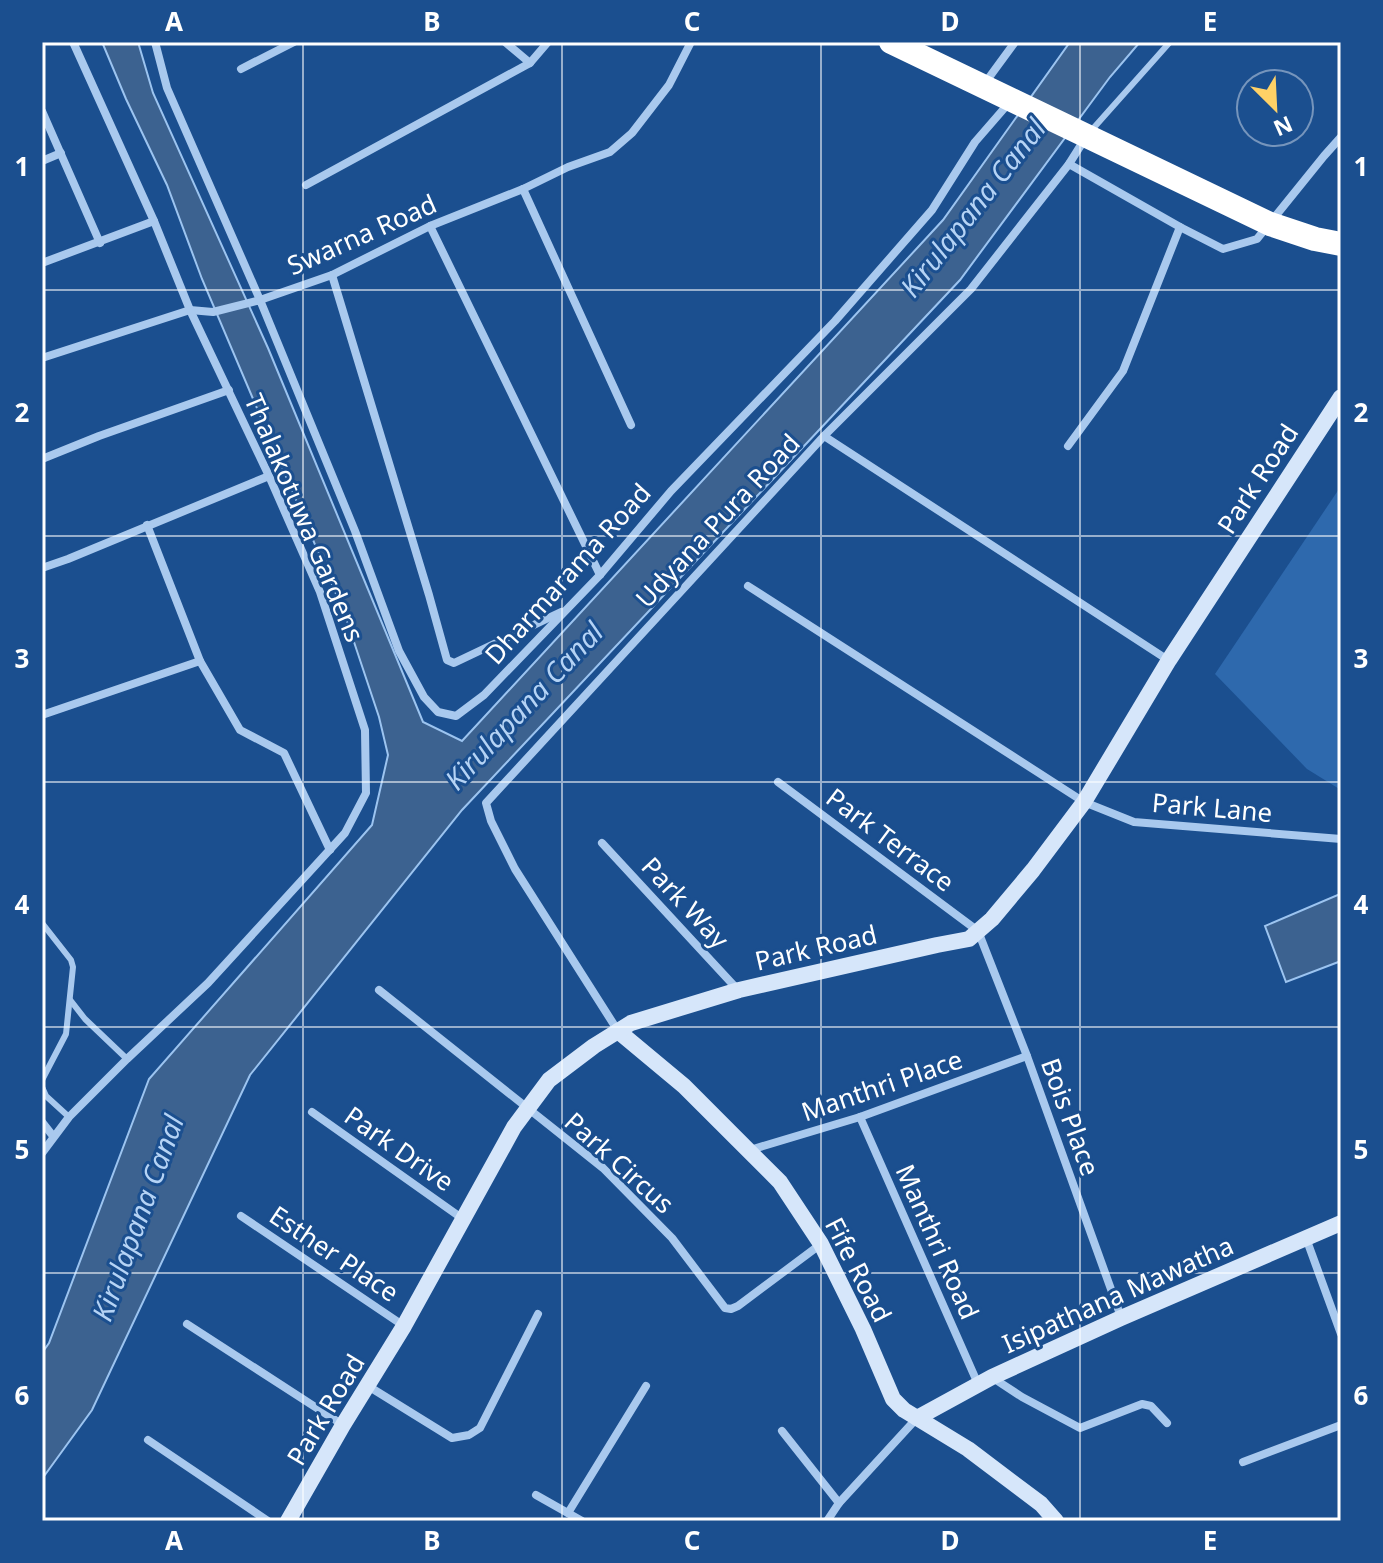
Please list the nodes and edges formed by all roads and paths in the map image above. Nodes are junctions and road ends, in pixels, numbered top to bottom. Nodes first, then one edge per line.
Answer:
1 (73, 42) edge
2 (155, 42) edge
3 (294, 42) edge
4 (505, 42) edge
5 (548, 42) edge
6 (691, 42) edge
7 (891, 42) edge
8 (1015, 42) edge
9 (1170, 42) edge
10 (530, 63) junction
11 (241, 69) dead end
12 (983, 86) junction
13 (1016, 103) junction
14 (42, 111) edge
15 (1085, 136) junction
16 (1341, 137) edge
17 (61, 153) junction
18 (42, 161) edge
19 (1069, 164) junction
20 (306, 185) dead end
21 (523, 189) junction
22 (154, 221) junction
23 (1270, 224) junction
24 (430, 226) junction
25 (1180, 227) junction
26 (100, 243) junction
27 (1341, 244) edge
28 (42, 263) edge
29 (332, 275) junction
30 (260, 300) junction
31 (190, 310) junction
32 (42, 358) edge
33 (229, 390) junction
34 (1341, 397) edge
35 (631, 425) dead end
36 (824, 436) junction
37 (1068, 446) dead end
38 (42, 459) edge
39 (269, 476) junction
40 (147, 525) junction
41 (42, 568) edge
42 (600, 575) junction
43 (748, 586) dead end
44 (567, 609) junction
45 (1169, 660) junction
46 (200, 661) junction
47 (42, 715) edge
48 (778, 782) dead end
49 (1084, 802) junction
50 (1341, 839) edge
51 (602, 843) dead end
52 (330, 850) junction
53 (42, 923) edge
54 (978, 931) junction
55 (379, 990) dead end
56 (739, 990) junction
57 (70, 1001) junction
58 (618, 1031) junction
59 (1027, 1056) junction
60 (127, 1059) junction
61 (42, 1080) edge
62 (42, 1087) edge
63 (526, 1109) junction
64 (312, 1112) dead end
65 (69, 1117) junction
66 (860, 1117) junction
67 (42, 1122) edge
68 (53, 1136) junction
69 (750, 1150) junction
70 (42, 1153) edge
71 (241, 1216) dead end
72 (463, 1219) junction
73 (1341, 1223) edge
74 (1306, 1238) junction
75 (821, 1244) junction
76 (538, 1314) dead end
77 (1121, 1318) junction
78 (187, 1324) dead end
79 (404, 1326) junction
80 (1341, 1334) edge
81 (985, 1381) junction
82 (368, 1386) junction
83 (646, 1386) dead end
84 (917, 1418) junction
85 (1167, 1423) dead end
86 (343, 1425) junction
87 (1341, 1425) edge
88 (782, 1431) dead end
89 (148, 1440) dead end
90 (1243, 1462) dead end
91 (536, 1495) dead end
92 (839, 1503) junction
93 (568, 1513) junction
94 (268, 1521) edge
95 (288, 1521) edge
96 (582, 1521) edge
97 (827, 1521) edge
98 (1056, 1521) edge

1 - 22 street, Thalakotuwa Gardens
2 - 30 street
3 - 11 street
4 - 10 street
5 - 10 street
6 - 21 street, Swarna Road
7 - 12 highway
8 - 12 street
9 - 15 lane
10 - 20 street
12 - 13 highway
13 - 15 highway
13 - 42 street, Dharmarama Road
14 - 17 street
15 - 19 street, Udyana Pura Road
15 - 23 highway
16 - 23 street
17 - 18 street
17 - 26 street
19 - 25 street
19 - 36 street, Udyana Pura Road
21 - 24 street, Swarna Road
21 - 35 street
22 - 26 street
22 - 31 street, Thalakotuwa Gardens
23 - 25 street
23 - 27 highway
24 - 29 street, Swarna Road
24 - 42 street
25 - 37 street
26 - 28 street
29 - 30 street, Swarna Road
29 - 44 street
30 - 31 street, Swarna Road
30 - 44 street, Dharmarama Road
31 - 32 street
31 - 33 street, Thalakotuwa Gardens
33 - 38 street
33 - 39 street, Thalakotuwa Gardens
34 - 45 main road, Park Road
36 - 45 street
36 - 58 street, Udyana Pura Road
39 - 40 street
39 - 52 street, Thalakotuwa Gardens
40 - 41 street
40 - 46 street
42 - 44 street, Dharmarama Road
43 - 49 street, Park Lane
45 - 49 main road, Park Road
46 - 47 street
46 - 52 street
48 - 54 street, Park Terrace
49 - 50 street, Park Lane
49 - 54 main road, Park Road
51 - 56 street, Park Way
52 - 60 street, Thalakotuwa Gardens
53 - 57 lane
54 - 56 main road, Park Road
54 - 59 street, Bois Place
55 - 63 street, Park Circus
56 - 58 main road, Park Road
57 - 60 lane
57 - 61 lane
58 - 63 main road, Park Road
58 - 69 main road, Fife Road
59 - 66 street, Manthri Place
59 - 77 street, Bois Place
60 - 65 street, Thalakotuwa Gardens
62 - 65 lane
63 - 72 main road, Park Road
63 - 75 street, Park Circus
64 - 72 street, Park Drive
65 - 68 street, Thalakotuwa Gardens
66 - 69 street, Manthri Place
66 - 81 street, Manthri Road
67 - 68 street
68 - 70 street, Thalakotuwa Gardens
69 - 75 main road, Fife Road
71 - 79 street, Esther Place
72 - 79 main road, Park Road
73 - 74 main road, Isipathana Mawatha
74 - 77 main road, Isipathana Mawatha
74 - 80 street
75 - 84 main road, Fife Road
76 - 82 street
77 - 81 main road, Isipathana Mawatha
78 - 86 street
79 - 82 main road, Park Road
81 - 84 main road, Isipathana Mawatha
81 - 85 street
82 - 86 main road, Park Road
83 - 93 street
84 - 92 street
84 - 98 main road, Fife Road
86 - 95 main road, Park Road
87 - 90 street
88 - 92 street
89 - 94 street
91 - 93 street
92 - 97 street
93 - 96 street

